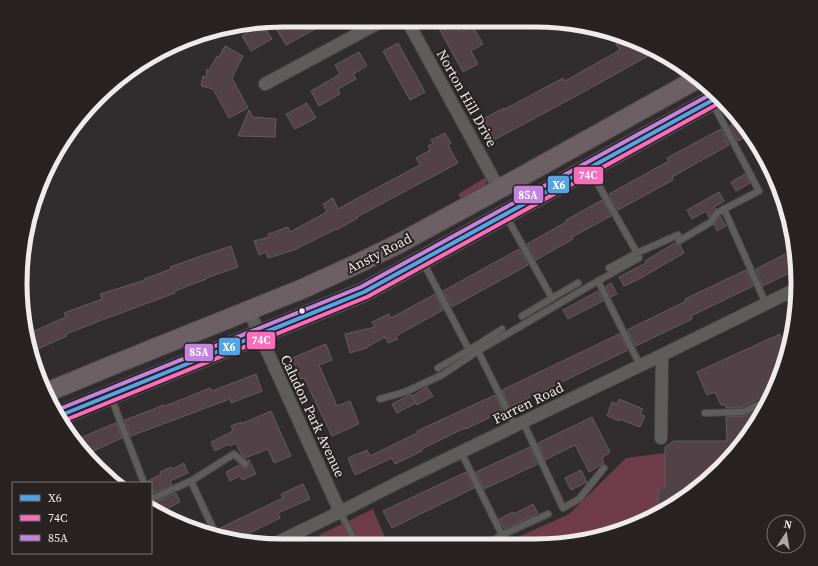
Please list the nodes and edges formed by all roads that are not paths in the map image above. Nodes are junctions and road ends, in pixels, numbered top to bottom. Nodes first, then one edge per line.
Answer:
1 (371, 27) edge
2 (411, 27) edge
3 (693, 81) edge
4 (265, 84) dead end
5 (713, 100) edge
6 (720, 106) edge
7 (618, 152) junction
8 (590, 168) junction
9 (499, 189) junction
10 (724, 209) junction
11 (506, 214) junction
12 (638, 256) junction
13 (422, 261) junction
14 (609, 268) dead end
15 (598, 281) junction
16 (578, 283) dead end
17 (790, 292) edge
18 (552, 298) junction
19 (766, 304) junction
20 (248, 311) junction
21 (522, 316) dead end
22 (502, 329) dead end
23 (260, 336) junction
24 (469, 350) junction
25 (478, 351) junction
26 (662, 355) junction
27 (640, 365) junction
28 (438, 368) dead end
29 (51, 391) edge
30 (110, 396) junction
31 (380, 399) dead end
32 (761, 404) edge
33 (705, 413) dead end
34 (63, 414) edge
35 (519, 424) junction
36 (661, 438) dead end
37 (461, 452) junction
38 (245, 464) dead end
39 (604, 468) dead end
40 (144, 482) edge
41 (191, 482) junction
42 (152, 499) edge
43 (340, 512) junction
44 (548, 514) dead end
45 (214, 529) edge
46 (502, 535) junction
47 (284, 539) edge
48 (354, 539) edge
49 (495, 539) edge

1 - 4 street
2 - 9 street, Norton Hill Drive
3 - 9 highway, Ansty Road
5 - 7 highway, Ansty Road
6 - 10 lane
7 - 8 highway, Ansty Road
7 - 9 highway
8 - 11 highway, Ansty Road
8 - 12 lane
9 - 20 highway, Ansty Road
10 - 12 lane
10 - 19 lane
11 - 13 highway, Ansty Road
11 - 18 lane
12 - 14 lane
12 - 15 lane
13 - 23 highway, Ansty Road
13 - 24 lane
15 - 25 lane
15 - 27 lane
16 - 18 lane
17 - 19 street, Farren Road
18 - 21 lane
19 - 26 street, Farren Road
20 - 23 street, Caludon Park Avenue
20 - 29 highway, Ansty Road
22 - 24 lane
23 - 30 highway, Ansty Road
23 - 43 street, Caludon Park Avenue
24 - 28 lane
25 - 31 lane
25 - 35 lane
26 - 27 street, Farren Road
26 - 36 street
27 - 35 street, Farren Road
30 - 34 highway, Ansty Road
30 - 40 lane
32 - 33 lane
35 - 37 street, Farren Road
35 - 39 lane
37 - 43 street, Farren Road
37 - 46 lane
38 - 41 lane
41 - 42 lane
41 - 45 lane
43 - 47 street, Farren Road
43 - 48 lane
44 - 46 lane
46 - 49 lane

